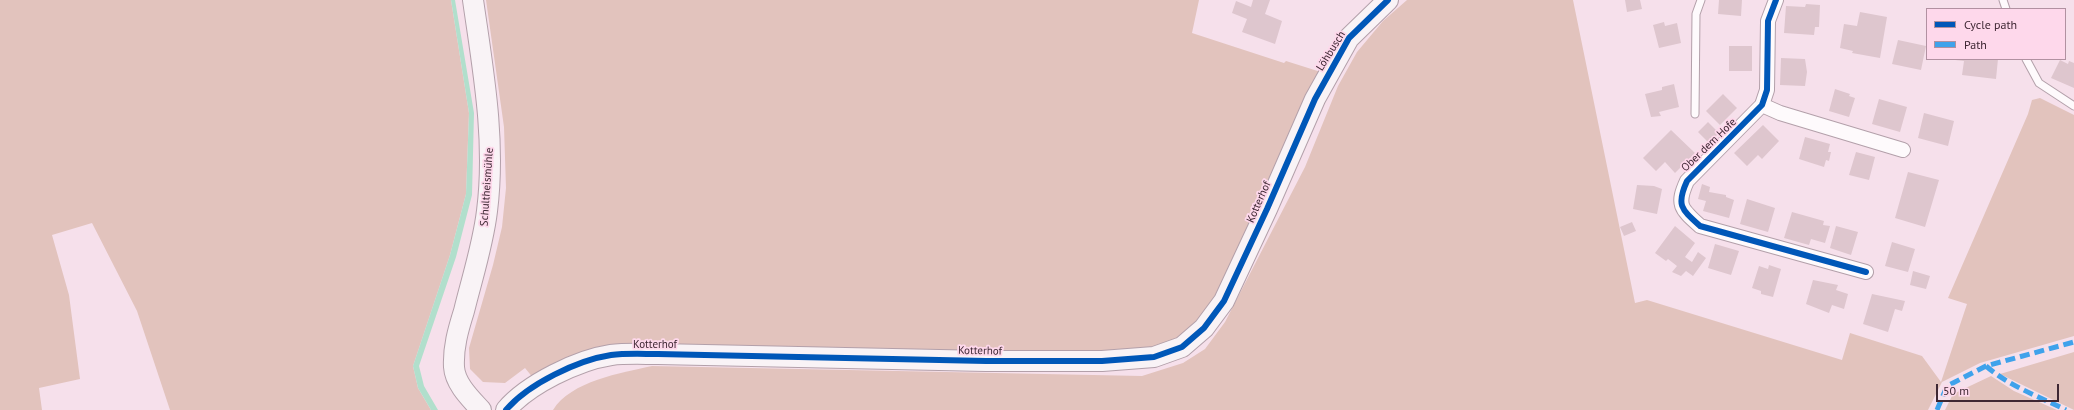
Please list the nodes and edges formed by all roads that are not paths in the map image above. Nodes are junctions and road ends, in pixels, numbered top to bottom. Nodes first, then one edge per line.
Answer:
1 (473, 0) edge
2 (1388, 0) edge
3 (1701, 0) edge
4 (1776, 0) edge
5 (2026, 60) edge
6 (1315, 99) joint
7 (1762, 105) junction
8 (2074, 106) edge
9 (1695, 114) dead end
10 (1903, 150) dead end
11 (1866, 272) dead end
12 (481, 410) edge
13 (506, 410) edge

1 - 12 street, Schultheismühle
2 - 6 street, Löhbusch
3 - 9 lane
4 - 7 street
5 - 8 lane
6 - 13 street, Kotterhof
7 - 10 street
7 - 11 street, Ober dem Hofe

